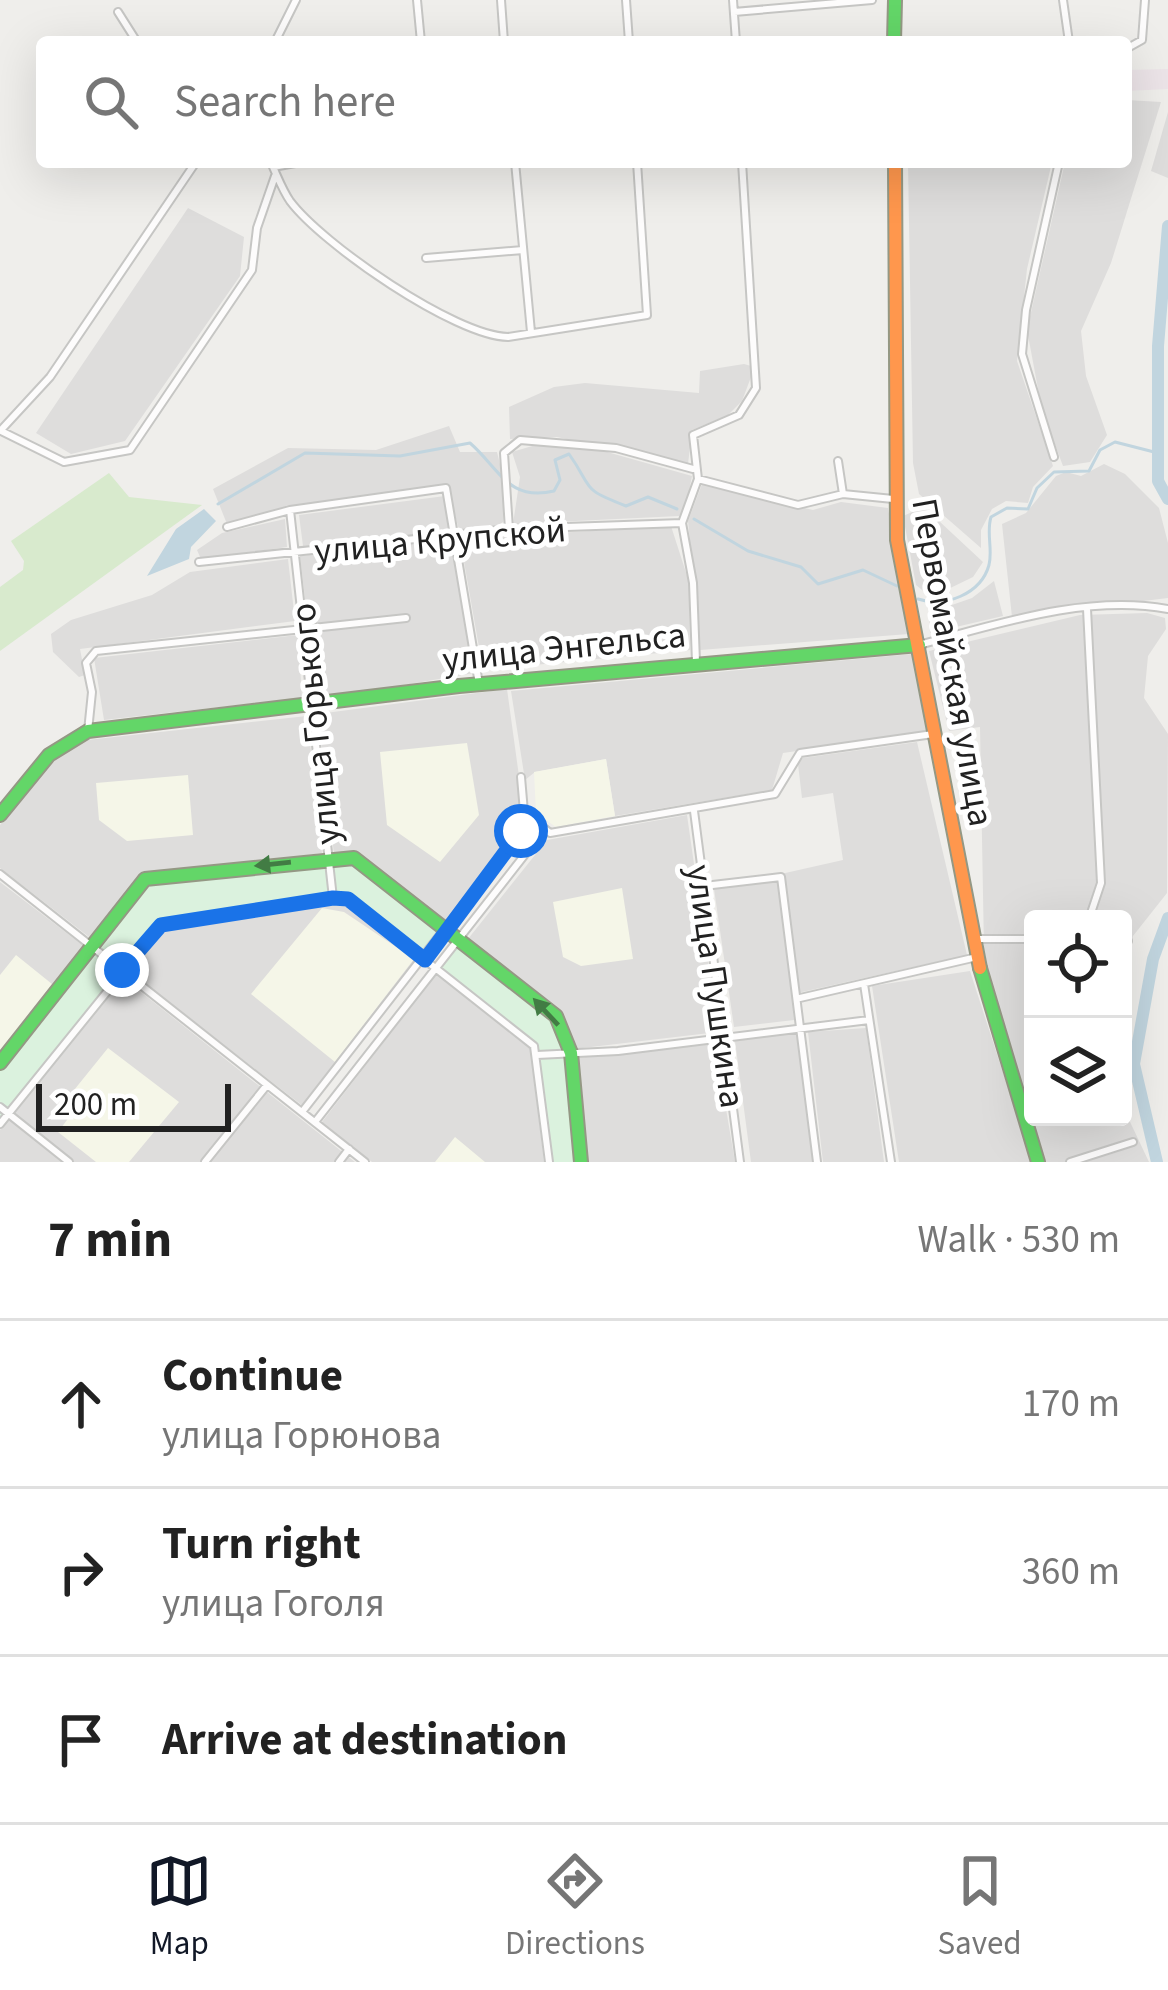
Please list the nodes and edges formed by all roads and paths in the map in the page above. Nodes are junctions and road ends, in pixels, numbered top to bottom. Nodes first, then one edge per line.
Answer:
1 (296, 0) edge
2 (417, 0) edge
3 (500, 0) edge
4 (626, 0) edge
5 (734, 0) edge
6 (872, 0) edge
7 (895, 0) edge
8 (1064, 0) edge
9 (1145, 0) edge
10 (118, 12) dead end
11 (734, 12) junction
12 (133, 36) edge
13 (278, 36) edge
14 (421, 36) edge
15 (503, 36) edge
16 (629, 36) edge
17 (736, 36) edge
18 (894, 36) edge
19 (1068, 36) edge
20 (1132, 46) edge
21 (192, 168) edge
22 (271, 168) edge
23 (283, 168) edge
24 (516, 168) edge
25 (637, 168) edge
26 (742, 168) edge
27 (895, 168) edge
28 (1058, 168) edge
29 (274, 171) junction
30 (523, 250) junction
31 (426, 258) dead end
32 (531, 332) junction
33 (0, 431) edge
34 (1054, 457) dead end
35 (838, 461) dead end
36 (693, 469) junction
37 (698, 479) junction
38 (842, 494) junction
39 (893, 499) junction
40 (290, 510) junction
41 (682, 523) junction
42 (227, 527) dead end
43 (509, 529) junction
44 (454, 535) junction
45 (295, 551) junction
46 (199, 562) dead end
47 (1087, 609) junction
48 (1168, 609) edge
49 (406, 617) dead end
50 (304, 628) junction
51 (919, 645) junction
52 (696, 662) junction
53 (479, 684) junction
54 (312, 705) junction
55 (88, 731) junction
56 (933, 734) junction
57 (521, 777) dead end
58 (694, 811) junction
59 (0, 815) edge
60 (531, 818) junction
61 (544, 829) junction
62 (329, 858) junction
63 (0, 874) edge
64 (704, 886) junction
65 (333, 898) junction
66 (1092, 910) edge
67 (454, 935) junction
68 (973, 939) junction
69 (1024, 939) edge
70 (92, 946) junction
71 (977, 957) junction
72 (425, 960) junction
73 (436, 968) junction
74 (122, 970) junction
75 (864, 984) junction
76 (800, 998) junction
77 (869, 1020) junction
78 (803, 1027) junction
79 (725, 1037) junction
80 (571, 1053) junction
81 (537, 1054) junction
82 (0, 1063) edge
83 (267, 1085) junction
84 (0, 1108) edge
85 (302, 1112) junction
86 (8, 1114) junction
87 (315, 1122) junction
88 (0, 1124) edge
89 (1133, 1142) dead end
90 (349, 1149) junction
91 (69, 1162) edge
92 (206, 1162) edge
93 (339, 1162) edge
94 (365, 1162) edge
95 (549, 1162) edge
96 (581, 1162) edge
97 (740, 1162) edge
98 (817, 1162) edge
99 (891, 1162) edge
100 (1038, 1162) edge
101 (1070, 1162) edge

1 - 13 street
2 - 14 street
3 - 15 street
4 - 16 street
5 - 11 street
6 - 11 street
7 - 18 street
8 - 19 street
9 - 20 street
10 - 12 street
11 - 17 street
21 - 33 street
22 - 29 street
23 - 29 street
24 - 30 street
25 - 32 street
26 - 36 street
27 - 39 street, Первомайская улица
28 - 34 street
29 - 32 street
29 - 33 street
30 - 31 street
30 - 32 street
35 - 38 street
36 - 37 street
36 - 43 street
37 - 38 street
37 - 41 street
38 - 39 street
39 - 51 street, Первомайская улица
40 - 42 street
40 - 44 street
40 - 45 street, улица Горького
41 - 43 street, улица Крупской
41 - 52 street
43 - 44 street, улица Крупской
44 - 45 street, улица Крупской
44 - 53 street
45 - 46 street, улица Крупской
45 - 50 street, улица Горького
47 - 48 street, улица Энгельса
47 - 51 street, улица Энгельса
47 - 66 street
49 - 50 street
50 - 54 street, улица Горького
50 - 55 street
51 - 52 street, улица Энгельса
51 - 56 street, Первомайская улица
52 - 53 street, улица Энгельса
53 - 54 street, улица Энгельса
54 - 55 street, улица Энгельса
54 - 62 street, улица Горького
55 - 59 street, улица Энгельса
56 - 58 street
56 - 68 street, Первомайская улица
57 - 60 street
58 - 61 street
58 - 64 street, улица Пушкина
60 - 61 street
60 - 67 street
61 - 67 street
62 - 65 street, улица Горького
62 - 67 street
62 -> 70 street
63 - 70 street
64 - 76 street
64 - 79 street, улица Пушкина
65 - 72 street
65 - 74 street
67 - 72 street
67 - 73 street
80 -> 67 street
68 - 69 street
68 - 71 street, Первомайская улица
70 - 74 street
70 - 82 street
71 - 75 street
71 - 100 street, Первомайская улица
72 - 73 street
72 - 85 street
73 - 81 street
73 - 87 street
74 - 83 street
74 - 86 street
75 - 76 street
75 - 77 street
76 - 78 street
77 - 78 street
77 - 99 street
78 - 79 street
78 - 98 street
79 - 80 street
79 - 97 street, улица Пушкина
80 - 81 street
80 - 96 street
81 - 95 street
83 - 85 street
83 - 92 street
84 - 86 street
85 - 87 street
86 - 88 street
86 - 91 street
87 - 90 street
89 - 101 street
90 - 93 street
90 - 94 street

